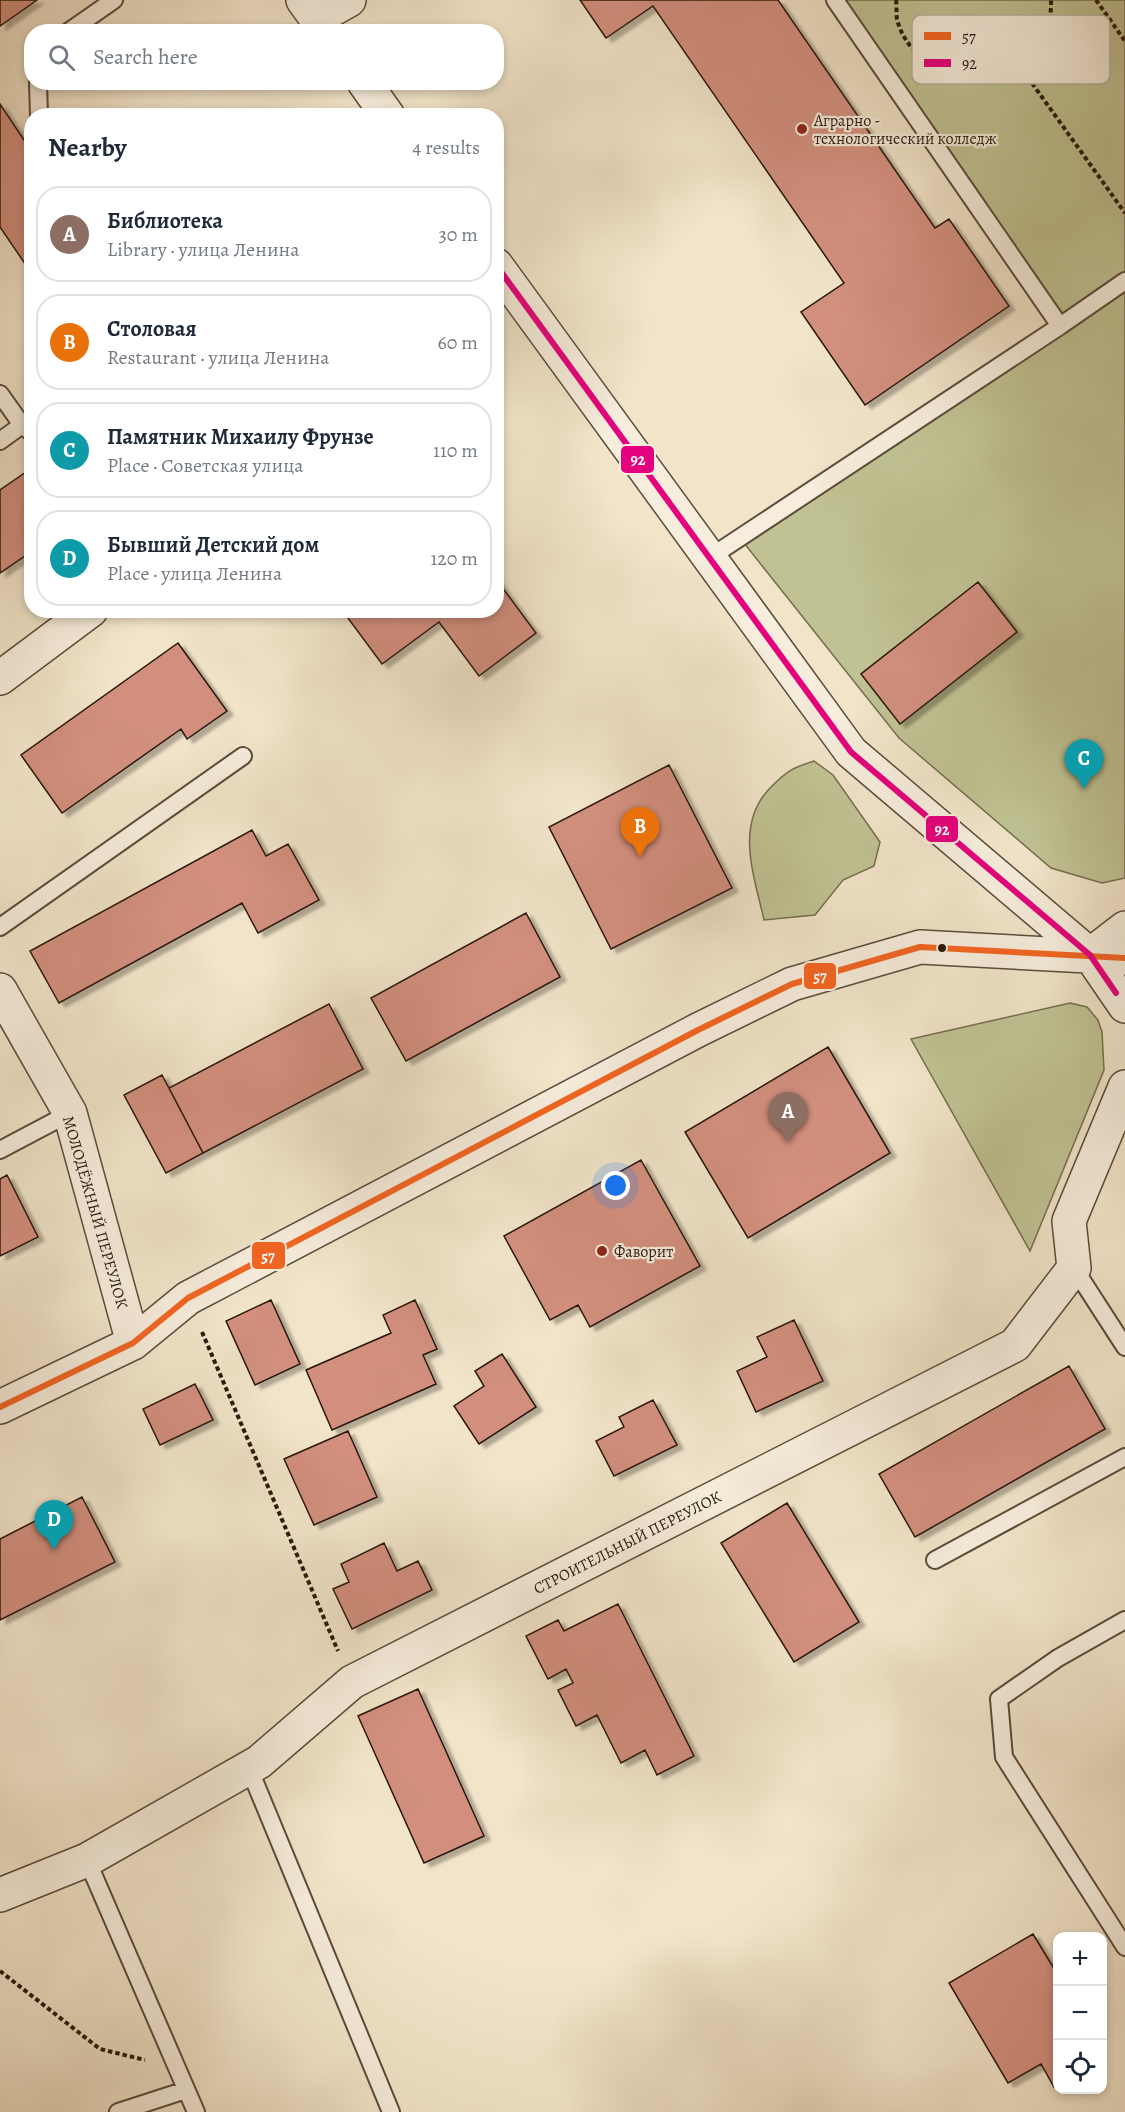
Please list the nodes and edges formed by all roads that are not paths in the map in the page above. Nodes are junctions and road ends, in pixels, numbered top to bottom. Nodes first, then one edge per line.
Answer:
1 (114, 0) edge
2 (349, 0) edge
3 (835, 0) edge
4 (315, 17) edge
5 (80, 24) edge
6 (38, 90) edge
7 (370, 90) edge
8 (39, 108) edge
9 (382, 108) edge
10 (1125, 280) edge
11 (508, 305) edge
12 (1060, 326) junction
13 (0, 394) edge
14 (24, 425) edge
15 (24, 430) edge
16 (0, 441) edge
17 (709, 558) junction
18 (80, 618) edge
19 (0, 678) edge
20 (243, 756) dead end
21 (0, 927) edge
22 (1125, 928) edge
23 (1090, 955) junction
24 (1125, 958) edge
25 (0, 990) edge
26 (1125, 1006) edge
27 (1125, 1087) edge
28 (70, 1113) junction
29 (0, 1149) edge
30 (1074, 1268) junction
31 (133, 1343) junction
32 (1125, 1347) edge
33 (0, 1407) edge
34 (1125, 1457) edge
35 (935, 1560) dead end
36 (1125, 1620) edge
37 (249, 1768) junction
38 (87, 1860) junction
39 (0, 1895) edge
40 (1125, 1947) edge
41 (186, 2090) junction
42 (118, 2112) edge
43 (196, 2112) edge
44 (391, 2112) edge

1 - 5 lane
2 - 4 street
3 - 12 lane
6 - 8 lane
7 - 9 street
10 - 12 lane
11 - 17 street
12 - 17 lane
13 - 14 lane
15 - 16 lane
17 - 23 street
18 - 19 street
20 - 21 lane
22 - 23 street
23 - 24 street
23 - 26 street
23 - 31 street
25 - 28 street, МОЛОДЁЖНЫЙ ПЕРЕУЛОК
27 - 30 street
28 - 29 lane
28 - 31 street, МОЛОДЁЖНЫЙ ПЕРЕУЛОК
30 - 32 lane
30 - 37 street, СТРОИТЕЛЬНЫЙ ПЕРЕУЛОК
31 - 33 street
34 - 35 lane
36 - 40 lane
37 - 38 street, СТРОИТЕЛЬНЫЙ ПЕРЕУЛОК
37 - 44 lane
38 - 39 street, СТРОИТЕЛЬНЫЙ ПЕРЕУЛОК
38 - 41 lane
41 - 42 lane
41 - 43 lane

